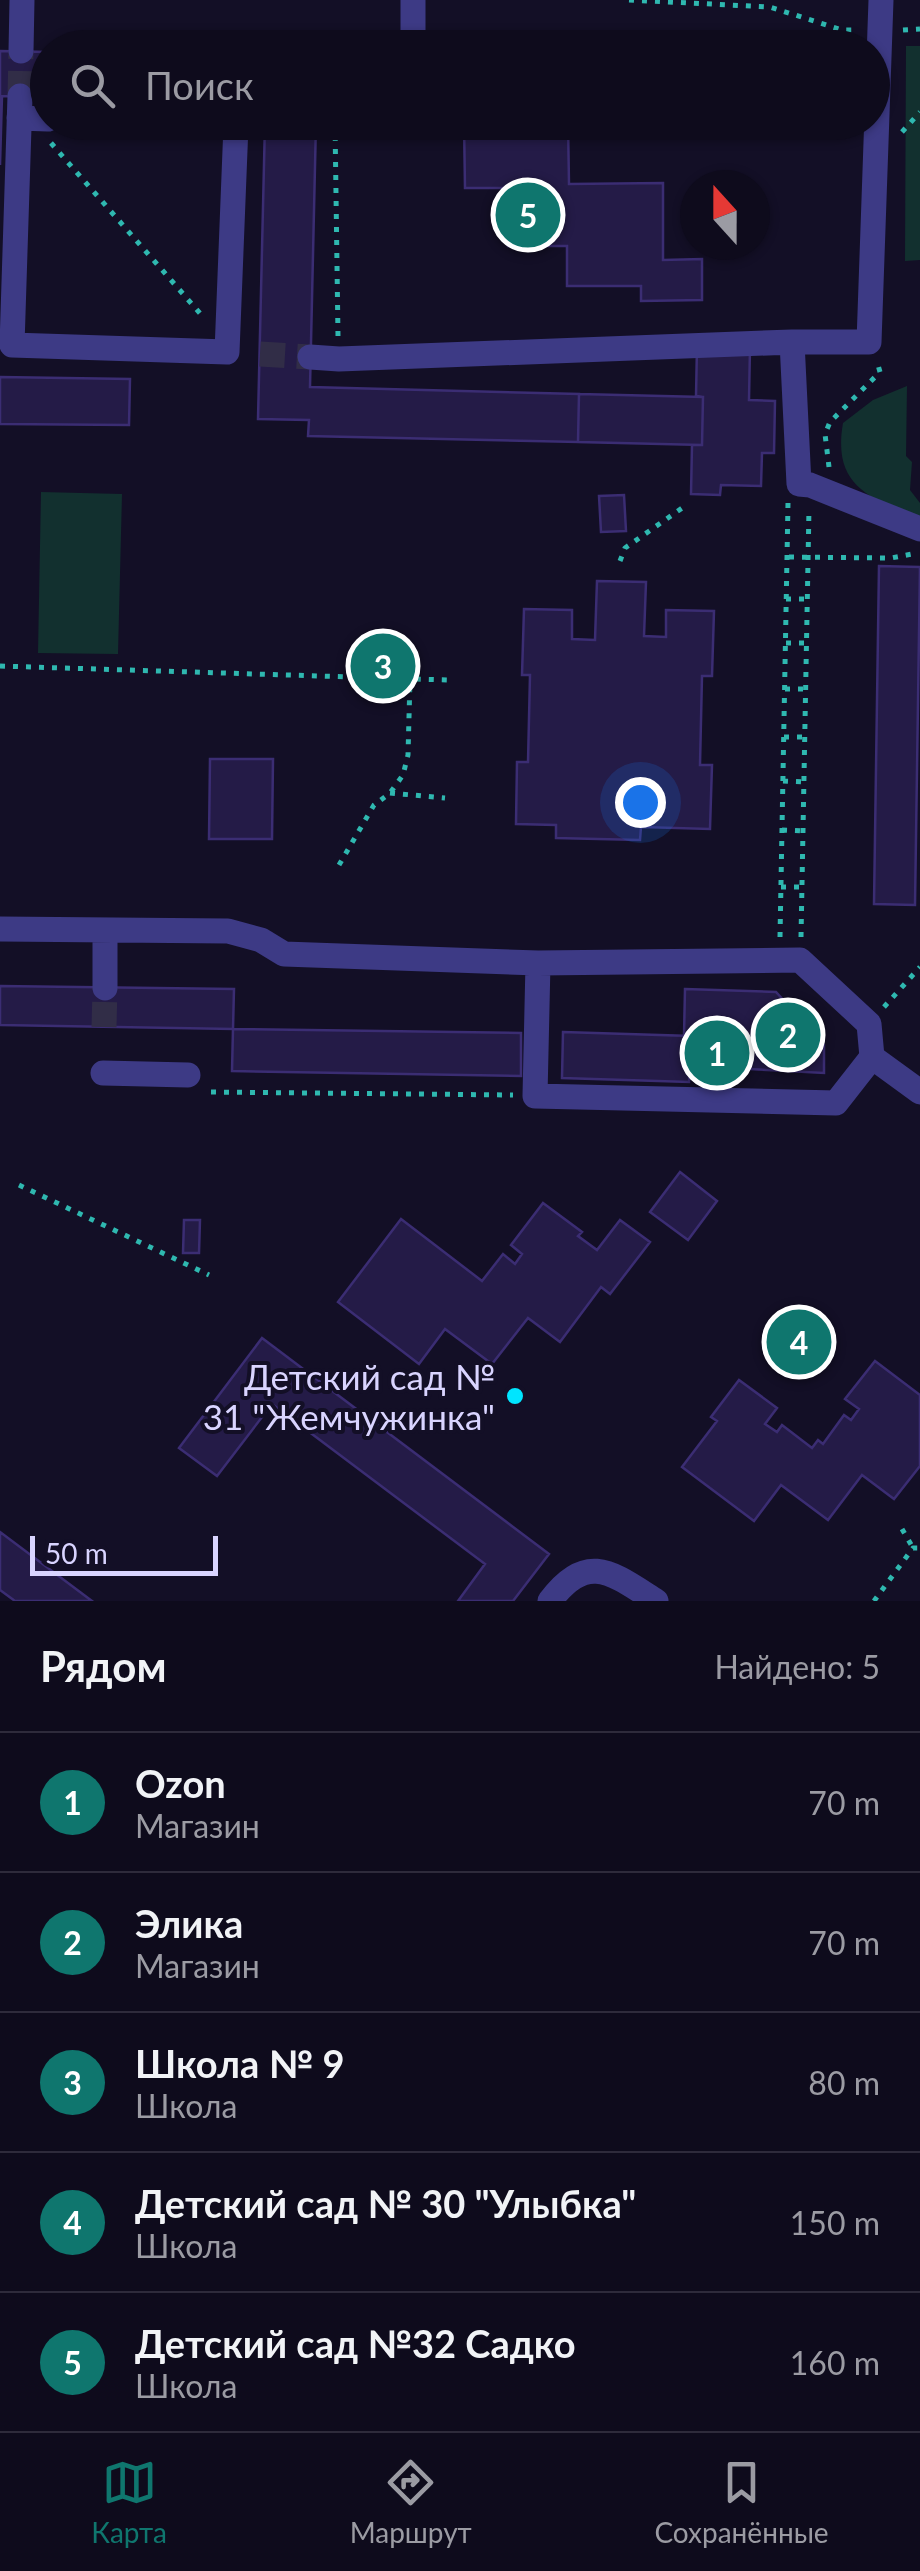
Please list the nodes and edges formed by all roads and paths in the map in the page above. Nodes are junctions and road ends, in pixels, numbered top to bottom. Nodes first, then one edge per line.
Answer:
1 (22, 0) edge
2 (412, 0) edge
3 (629, 0) edge
4 (882, 0) edge
5 (770, 3) edge
6 (413, 30) edge
7 (881, 30) junction
8 (920, 30) edge
9 (21, 51) tunnel mouth
10 (29, 113) tunnel mouth
11 (52, 140) edge
12 (235, 140) edge
13 (335, 140) edge
14 (877, 140) edge
15 (792, 342) junction
16 (870, 342) junction
17 (228, 344) junction
18 (310, 357) tunnel mouth
19 (338, 359) junction
20 (828, 466) junction
21 (836, 476) dead end
22 (799, 490) junction
23 (685, 506) dead end
24 (920, 529) edge
25 (920, 552) edge
26 (787, 557) junction
27 (808, 558) junction
28 (620, 561) dead end
29 (786, 598) junction
30 (807, 599) junction
31 (786, 643) junction
32 (806, 644) junction
33 (0, 666) edge
34 (410, 679) junction
35 (448, 680) dead end
36 (785, 689) junction
37 (806, 689) junction
38 (784, 737) junction
39 (804, 737) junction
40 (783, 782) junction
41 (804, 782) junction
42 (390, 793) junction
43 (446, 798) dead end
44 (782, 830) junction
45 (803, 831) junction
46 (339, 865) dead end
47 (781, 886) junction
48 (802, 887) junction
49 (780, 924) dead end
50 (801, 924) dead end
51 (0, 929) edge
52 (105, 930) junction
53 (538, 962) junction
54 (920, 967) edge
55 (105, 988) tunnel mouth
56 (869, 1024) junction
57 (872, 1057) junction
58 (102, 1073) dead end
59 (188, 1074) dead end
60 (211, 1092) dead end
61 (920, 1092) edge
62 (536, 1096) junction
63 (18, 1185) dead end
64 (209, 1275) dead end
65 (902, 1529) dead end
66 (917, 1548) edge
67 (550, 1601) edge
68 (656, 1601) edge
69 (874, 1601) edge

1 - 9 lane
2 - 6 lane
3 - 5 path
4 - 7 lane
5 - 7 path
7 - 8 path
10 - 17 lane
11 - 17 path
12 - 17 lane
13 - 19 path
14 - 16 lane
15 - 16 lane
15 - 19 lane
15 - 22 lane
16 - 20 path
18 - 19 lane
20 - 21 path
20 - 22 path
22 - 24 lane
22 - 26 path
22 - 27 path
23 - 28 path
25 - 27 path
26 - 27 path
26 - 29 path
27 - 30 path
29 - 30 path
29 - 31 path
30 - 32 path
31 - 32 path
31 - 36 path
32 - 37 path
33 - 34 path
34 - 35 path
34 - 42 path
36 - 37 path
36 - 38 path
37 - 39 path
38 - 39 path
38 - 40 path
39 - 41 path
40 - 41 path
40 - 44 path
41 - 45 path
42 - 43 path
42 - 46 path
44 - 45 path
44 - 47 path
45 - 48 path
47 - 48 path
47 - 49 path
48 - 50 path
51 - 52 lane
52 - 53 lane
52 - 55 lane
53 - 56 lane
53 - 62 lane
54 - 56 path
56 - 57 lane
57 - 61 lane
57 - 62 lane
58 - 59 lane
60 - 62 path
63 - 64 path
65 - 66 path
66 - 69 path
67 - 68 lane

